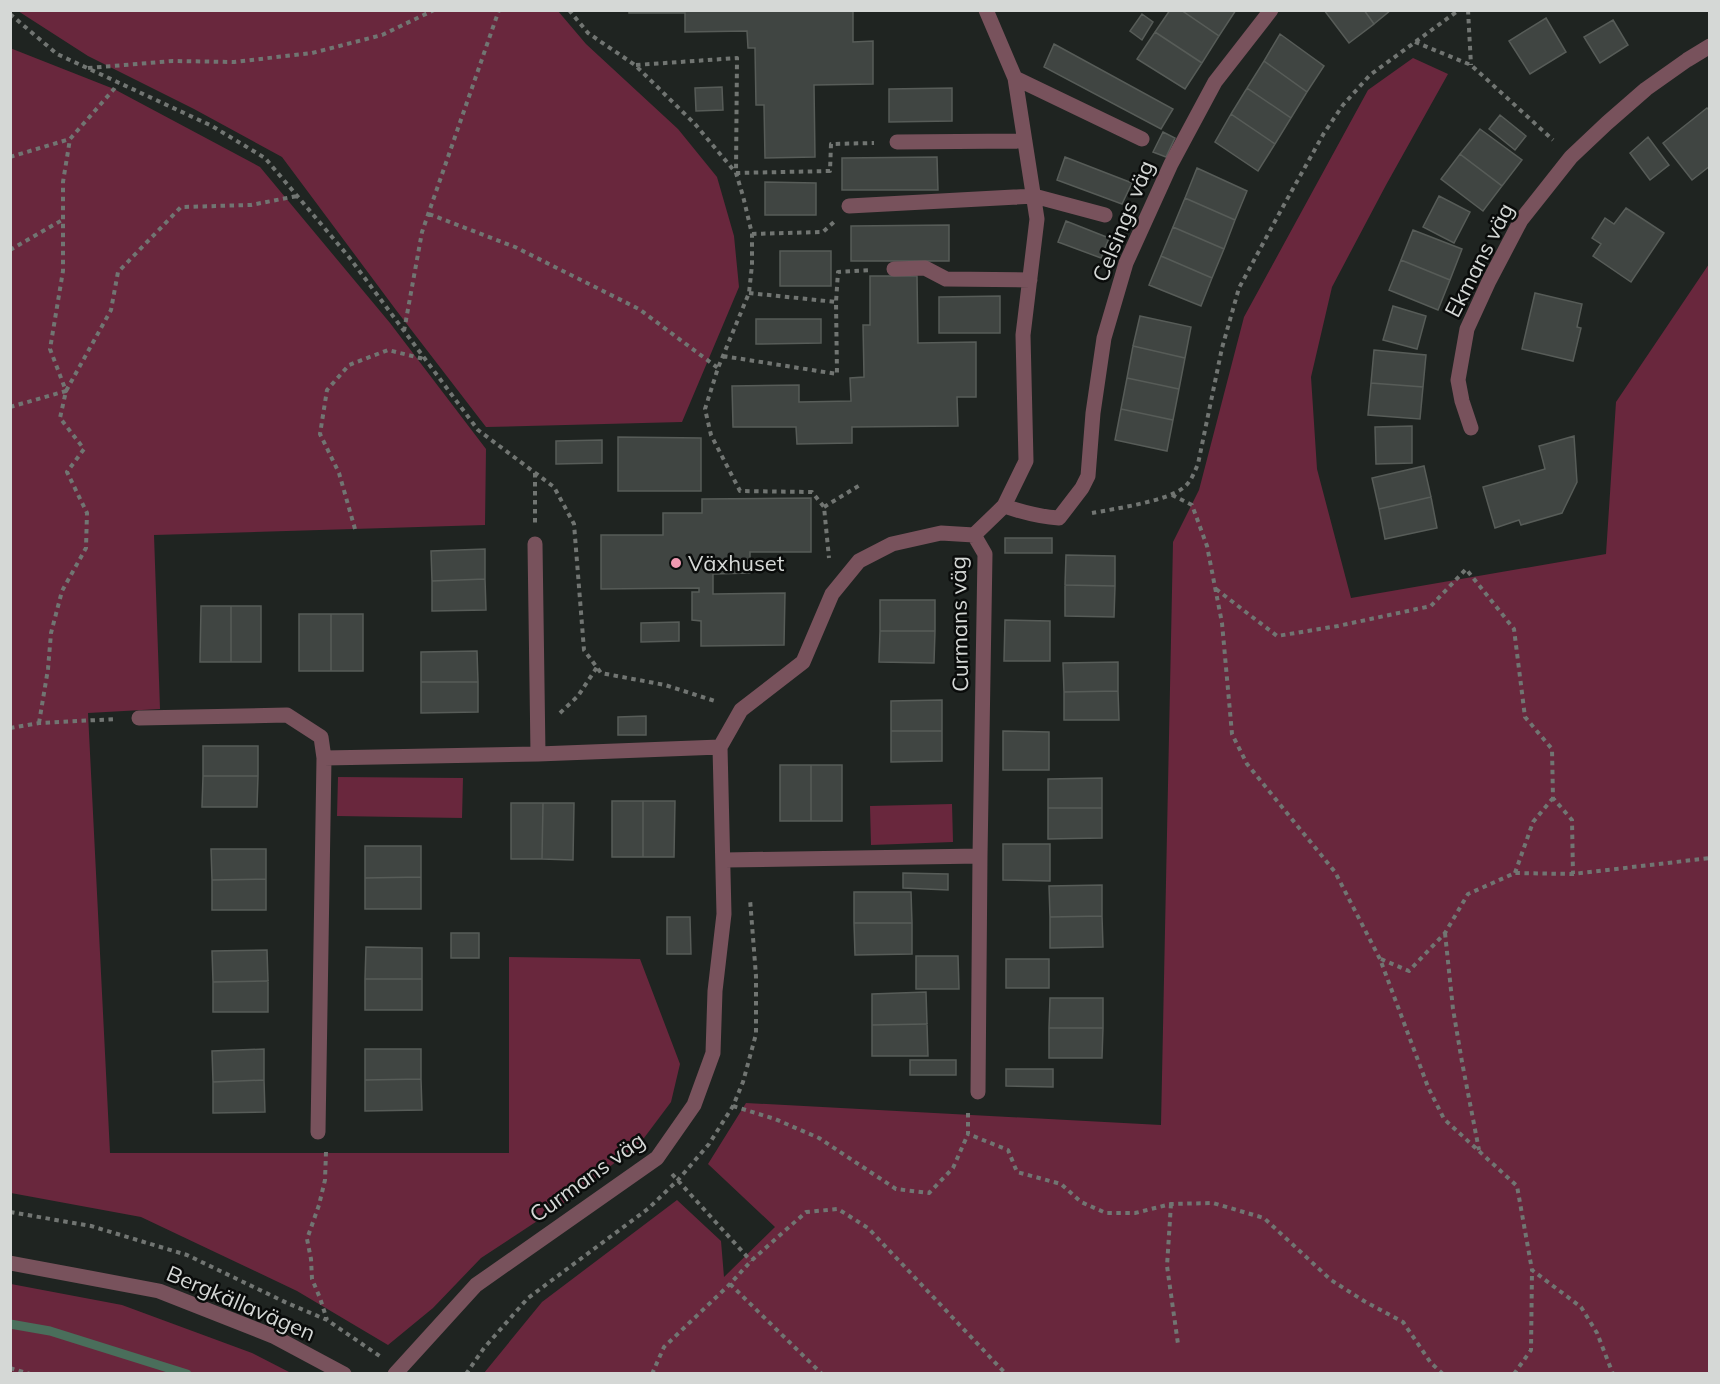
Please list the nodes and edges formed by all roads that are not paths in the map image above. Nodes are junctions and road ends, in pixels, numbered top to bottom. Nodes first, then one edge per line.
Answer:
1 (986, 10) edge
2 (1271, 10) edge
3 (1710, 46) edge
4 (1015, 78) junction
5 (1142, 139) dead end
6 (1025, 141) junction
7 (897, 142) road end
8 (1034, 196) junction
9 (849, 206) road end
10 (1105, 215) dead end
11 (894, 269) road end
12 (1030, 280) junction
13 (1471, 428) dead end
14 (1004, 506) junction
15 (974, 535) junction
16 (536, 544) road end
17 (139, 718) road end
18 (720, 747) junction
19 (537, 754) junction
20 (324, 758) junction
21 (980, 856) junction
22 (724, 860) junction
23 (978, 1092) road end
24 (318, 1132) road end
25 (10, 1263) edge
26 (344, 1374) edge
27 (395, 1374) edge

1 - 4 street
2 - 14 street, Celsings väg
3 - 13 street, Ekmans väg
4 - 5 street
4 - 6 street
6 - 7 street
6 - 8 street
8 - 9 street
8 - 10 street
8 - 12 street
11 - 12 street
12 - 14 street
14 - 15 street
15 - 18 street, Curmans väg
15 - 21 street, Curmans väg
16 - 19 street
17 - 20 street
18 - 19 street
18 - 22 street, Curmans väg
19 - 20 street
20 - 24 street
21 - 22 street
21 - 23 street, Curmans väg
22 - 27 street, Curmans väg
25 - 26 street, Bergkällavägen

